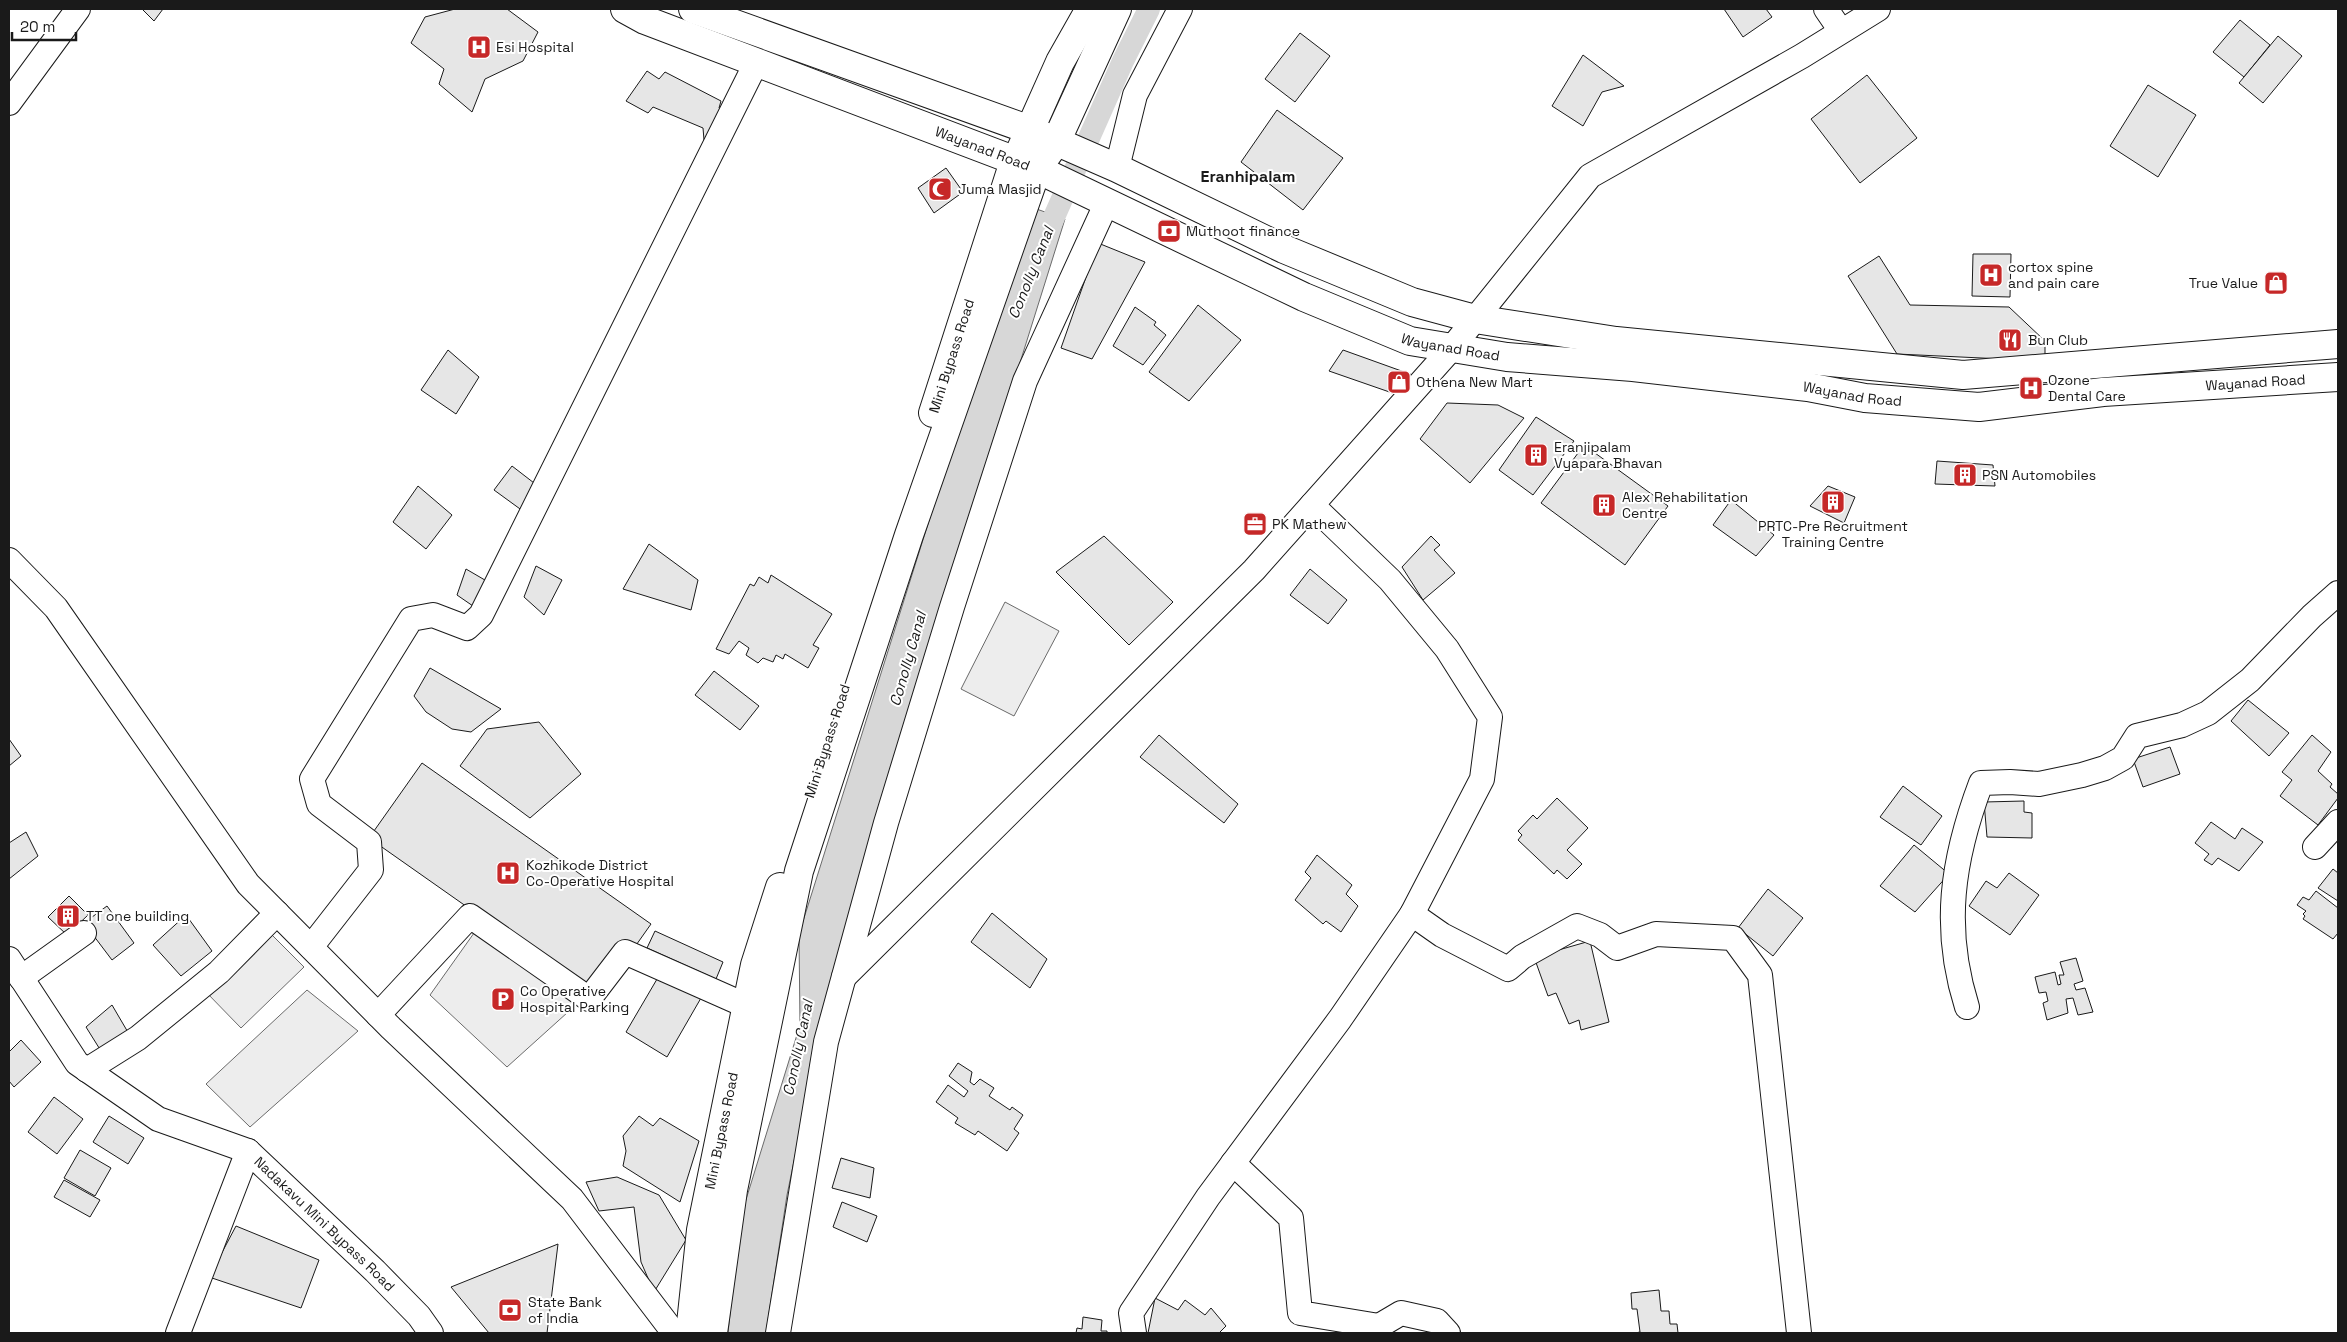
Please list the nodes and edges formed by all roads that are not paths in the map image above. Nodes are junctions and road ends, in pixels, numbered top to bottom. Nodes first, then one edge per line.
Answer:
1 (78, 9) edge
2 (626, 9) edge
3 (693, 9) edge
4 (1090, 9) edge
5 (1117, 9) edge
6 (1180, 9) edge
7 (1826, 9) edge
8 (1878, 9) edge
9 (1841, 31) junction
10 (756, 63) junction
11 (9, 103) edge
12 (1030, 130) junction
13 (1056, 142) junction
14 (1027, 165) junction
15 (1117, 168) junction
16 (1108, 202) junction
17 (1475, 319) junction
18 (2338, 344) edge
19 (1450, 349) junction
20 (2338, 377) edge
21 (1312, 505) junction
22 (9, 560) edge
23 (2338, 593) edge
24 (2338, 822) edge
25 (2315, 847) dead end
26 (277, 913) junction
27 (1412, 914) junction
28 (84, 933) dead end
29 (311, 947) junction
30 (15, 969) edge
31 (844, 977) junction
32 (747, 1006) junction
33 (1967, 1007) dead end
34 (378, 1015) junction
35 (87, 1070) junction
36 (248, 1151) junction
37 (1233, 1163) junction
38 (1379, 1330) edge
39 (178, 1333) edge
40 (431, 1333) edge
41 (674, 1333) edge
42 (690, 1333) edge
43 (713, 1333) edge
44 (778, 1333) edge
45 (1134, 1333) edge
46 (1448, 1333) edge
47 (1799, 1333) edge

1 - 11 street
2 - 10 main road, Wayanad Road
3 - 12 main road
4 - 12 main road
5 - 13 main road
6 - 15 street
7 - 9 street
8 - 9 street
9 - 17 street
10 - 14 main road, Wayanad Road
10 - 29 street
12 - 13 main road
12 - 14 main road
13 - 14 main road
13 - 15 main road
14 - 16 main road, Wayanad Road
14 - 32 main road, Mini Bypass Road
14 - 43 main road, Mini Bypass Road
15 - 17 main road
16 - 19 main road, Wayanad Road
16 - 31 street
17 - 18 main road
17 - 19 street
19 - 20 main road, Wayanad Road
19 - 21 street
21 - 27 street
21 - 31 street
22 - 26 street
23 - 33 street
24 - 25 street
26 - 29 street
26 - 35 street
27 - 37 street
27 - 47 street
28 - 30 street
29 - 34 street
30 - 35 street, Nadakavu Mini Bypass Road
31 - 44 street
32 - 34 street
32 - 42 main road, Mini Bypass Road
34 - 41 street
35 - 36 street, Nadakavu Mini Bypass Road
36 - 39 street
36 - 40 street, Nadakavu Mini Bypass Road
37 - 38 street
37 - 45 street
38 - 46 street

